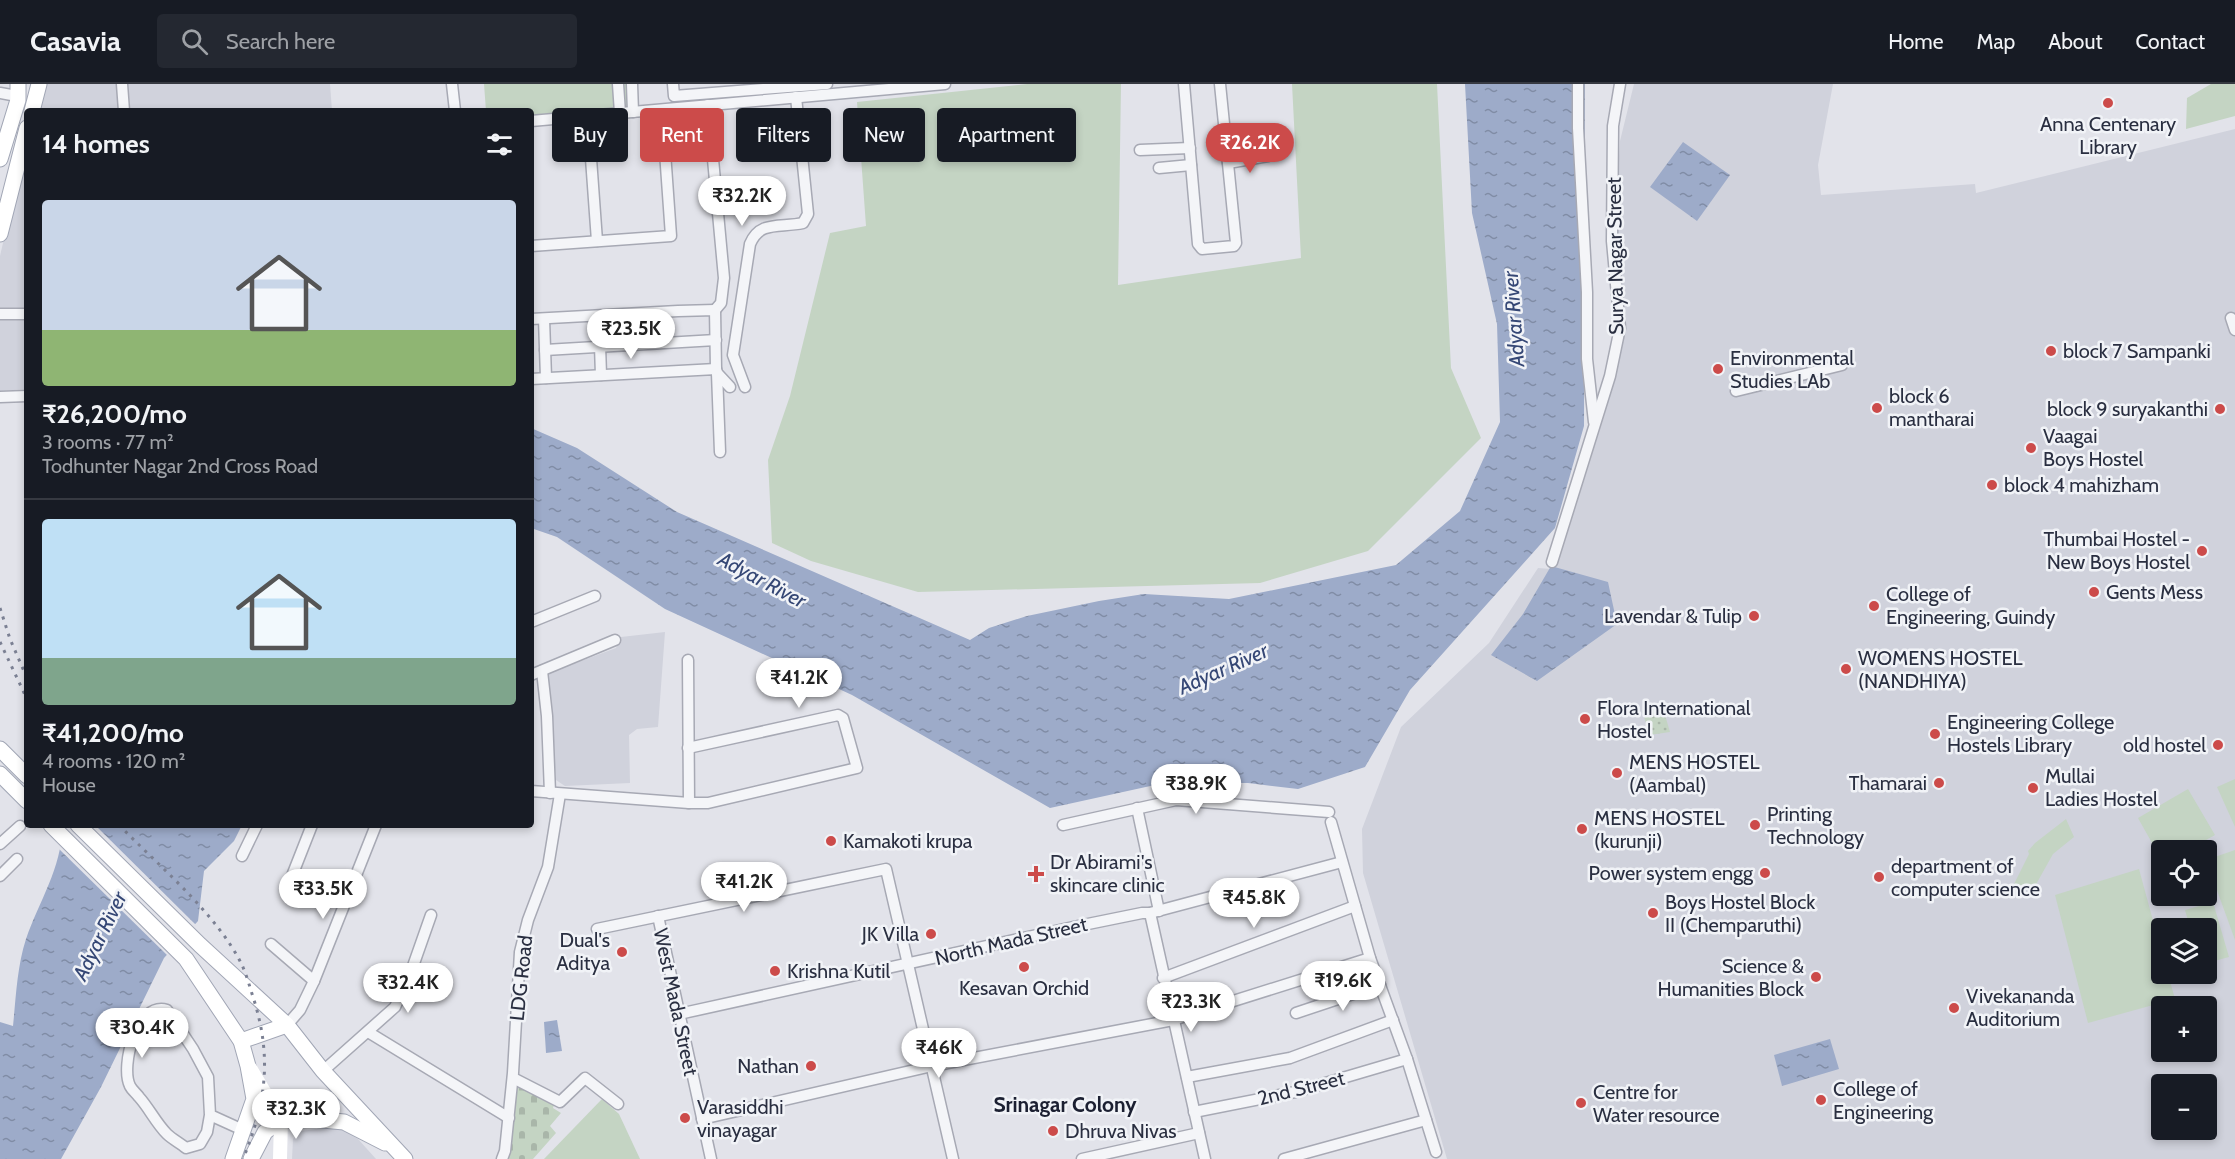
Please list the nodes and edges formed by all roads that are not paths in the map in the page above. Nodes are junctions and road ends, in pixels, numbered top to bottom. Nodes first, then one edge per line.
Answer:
1 (39, 84) edge
2 (122, 84) edge
3 (452, 84) edge
4 (618, 84) edge
5 (632, 84) edge
6 (674, 84) edge
7 (827, 84) edge
8 (945, 84) edge
9 (1184, 84) edge
10 (1220, 84) edge
11 (1578, 84) edge
12 (1620, 84) edge
13 (776, 86) edge
14 (17, 90) edge
15 (0, 93) edge
16 (796, 97) junction
17 (708, 105) junction
18 (33, 108) edge
19 (124, 108) edge
20 (455, 108) edge
21 (620, 108) edge
22 (680, 108) edge
23 (628, 112) edge
24 (633, 112) junction
25 (640, 112) edge
26 (552, 120) edge
27 (534, 121) edge
28 (24, 140) edge
29 (1190, 148) junction
30 (1140, 150) dead end
31 (1268, 156) dead end
32 (0, 159) edge
33 (591, 162) edge
34 (666, 162) edge
35 (1228, 163) junction
36 (1191, 165) junction
37 (1159, 168) dead end
38 (0, 234) edge
39 (597, 241) junction
40 (534, 246) edge
41 (715, 310) junction
42 (0, 314) edge
43 (24, 314) edge
44 (599, 316) junction
45 (2231, 318) dead end
46 (534, 319) edge
47 (544, 319) junction
48 (2235, 330) edge
49 (716, 340) junction
50 (600, 348) junction
51 (545, 350) junction
52 (1842, 365) dead end
53 (716, 371) junction
54 (601, 375) junction
55 (546, 378) junction
56 (534, 379) edge
57 (730, 387) dead end
58 (745, 387) dead end
59 (1736, 391) dead end
60 (24, 396) edge
61 (0, 397) edge
62 (1594, 427) junction
63 (720, 452) dead end
64 (1552, 562) dead end
65 (595, 596) dead end
66 (534, 621) edge
67 (615, 640) dead end
68 (688, 660) dead end
69 (536, 673) edge
70 (688, 748) junction
71 (0, 749) edge
72 (24, 773) edge
73 (0, 774) edge
74 (534, 791) edge
75 (555, 794) junction
76 (24, 798) edge
77 (689, 803) junction
78 (1137, 808) junction
79 (1063, 825) dead end
80 (20, 826) dead end
81 (54, 828) edge
82 (81, 828) edge
83 (256, 828) edge
84 (311, 828) edge
85 (375, 828) edge
86 (0, 844) edge
87 (242, 856) dead end
88 (17, 859) dead end
89 (1342, 862) junction
90 (0, 876) edge
91 (288, 886) dead end
92 (1355, 906) junction
93 (1154, 912) junction
94 (431, 915) dead end
95 (658, 916) junction
96 (597, 929) dead end
97 (271, 944) dead end
98 (1370, 958) junction
99 (908, 965) junction
100 (1163, 978) junction
101 (314, 981) junction
102 (1380, 985) junction
103 (1296, 1013) dead end
104 (679, 1014) junction
105 (1173, 1020) junction
106 (1393, 1020) junction
107 (287, 1025) junction
108 (368, 1032) junction
109 (241, 1041) junction
110 (1407, 1059) junction
111 (248, 1066) junction
112 (932, 1066) junction
113 (324, 1071) junction
114 (1187, 1077) junction
115 (513, 1078) junction
116 (618, 1104) dead end
117 (1194, 1112) junction
118 (210, 1115) junction
119 (509, 1118) junction
120 (702, 1119) junction
121 (281, 1120) junction
122 (1426, 1120) junction
123 (243, 1130) junction
124 (1200, 1133) junction
125 (1436, 1152) dead end
126 (400, 1154) edge
127 (1320, 1155) edge
128 (233, 1159) edge
129 (251, 1159) edge
130 (280, 1159) edge
131 (502, 1159) edge
132 (711, 1159) edge
133 (953, 1159) edge
134 (1082, 1159) edge
135 (1205, 1159) edge
136 (1284, 1159) edge

1 - 18 main road
2 - 19 street
3 - 20 street
4 - 21 street
5 - 24 street
6 - 13 street
7 - 13 street
8 - 16 street
9 - 29 street
10 - 35 street
11 - 62 street
12 - 62 street, Surya Nagar Street
14 - 15 street
14 - 32 main road
16 - 17 street
16 - 58 street
17 - 22 street
17 - 41 street
23 - 24 street
24 - 25 street
26 - 27 street
28 - 38 main road
29 - 30 street
29 - 36 street
31 - 35 street
33 - 39 street
34 - 39 street
35 - 36 street
36 - 37 street
39 - 40 street
41 - 44 street
41 - 49 street
42 - 43 street
44 - 47 street
44 - 50 street
45 - 48 street
46 - 47 street
47 - 51 street
49 - 50 street
49 - 53 street
50 - 51 street
50 - 54 street
51 - 55 street
52 - 59 street
53 - 54 street
53 - 57 street
53 - 63 street
54 - 55 street
55 - 56 street
60 - 61 street
62 - 64 street, Surya Nagar Street
65 - 66 street
67 - 69 street
68 - 70 street
69 - 75 street, LDG Road
70 - 77 street
70 - 77 street
71 - 72 main road
73 - 76 main road
74 - 75 street
75 - 77 street
75 - 115 street, LDG Road
78 - 79 street
78 - 89 street
78 - 93 street
80 - 86 street
81 - 109 main road
82 - 107 main road
83 - 87 street
84 - 91 street
85 - 101 street
88 - 90 street
89 - 92 street
89 - 93 street, North Mada Street
92 - 98 street
92 - 100 street
93 - 99 street, North Mada Street
93 - 100 street
94 - 108 street
95 - 96 street
95 - 99 street
95 - 104 street, West Mada Street
97 - 101 street
98 - 102 street
98 - 105 street
99 - 104 street, North Mada Street
99 - 112 street
100 - 105 street
101 - 107 street
102 - 103 street
102 - 106 street
104 - 120 street, West Mada Street
105 - 112 street
105 - 114 street
106 - 110 street
106 - 114 street
107 - 109 main road
107 - 113 main road
108 - 113 street
108 - 119 street
109 - 111 main road
110 - 117 street, 2nd Street
110 - 122 street
111 - 121 main road
111 - 123 main road
112 - 120 street
112 - 133 street
113 - 126 main road
114 - 117 street
115 - 116 street
115 - 119 street, LDG Road
117 - 124 street
118 - 118 street
118 - 123 street
119 - 131 street, LDG Road
120 - 132 street, West Mada Street
121 - 126 main road
121 - 129 main road
121 - 130 main road
122 - 125 street
122 - 127 street
123 - 128 main road
124 - 134 street
124 - 135 street
127 - 136 street

